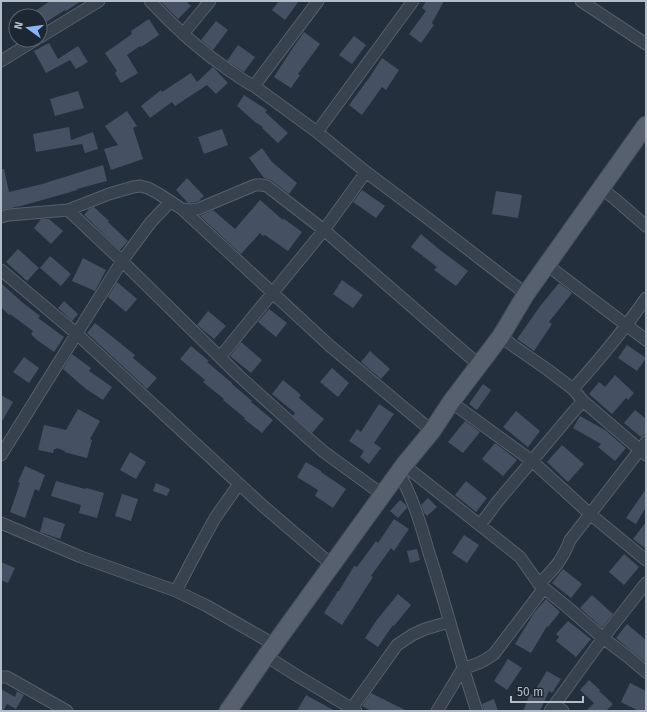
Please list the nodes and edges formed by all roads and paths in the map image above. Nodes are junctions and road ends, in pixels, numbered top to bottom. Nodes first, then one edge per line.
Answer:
1 (98, 1) edge
2 (150, 1) edge
3 (210, 1) edge
4 (318, 1) edge
5 (413, 1) edge
6 (581, 1) edge
7 (48, 32) edge
8 (183, 34) junction
9 (646, 44) edge
10 (22, 48) edge
11 (1, 61) edge
12 (254, 86) junction
13 (646, 125) edge
14 (317, 132) junction
15 (366, 172) junction
16 (601, 188) junction
17 (170, 202) junction
18 (182, 209) junction
19 (68, 210) junction
20 (1, 217) edge
21 (646, 226) edge
22 (324, 230) junction
23 (122, 261) junction
24 (547, 264) junction
25 (1, 270) edge
26 (273, 292) junction
27 (526, 294) junction
28 (646, 298) edge
29 (627, 325) junction
30 (77, 334) junction
31 (501, 336) junction
32 (646, 340) edge
33 (220, 357) junction
34 (479, 365) junction
35 (573, 389) junction
36 (583, 401) junction
37 (451, 402) junction
38 (432, 431) junction
39 (644, 449) edge
40 (1, 455) edge
41 (532, 461) junction
42 (402, 469) junction
43 (239, 484) junction
44 (383, 495) junction
45 (590, 514) junction
46 (1, 523) edge
47 (480, 525) junction
48 (646, 560) edge
49 (332, 565) junction
50 (646, 582) edge
51 (542, 586) junction
52 (176, 591) junction
53 (449, 622) junction
54 (603, 638) junction
55 (271, 651) junction
56 (463, 668) junction
57 (646, 672) edge
58 (1, 677) edge
59 (556, 709) edge
60 (354, 710) edge
61 (66, 711) edge
62 (228, 711) edge
63 (437, 711) edge
64 (477, 711) edge

1 - 7 street
2 - 8 street
3 - 8 street
4 - 12 street
5 - 14 street
6 - 9 street
8 - 12 street
10 - 11 street
12 - 14 street
13 - 16 main road
14 - 15 street
15 - 22 street
15 - 27 street
16 - 21 street
16 - 24 main road
17 - 18 street
17 - 19 street
17 - 23 street
18 - 22 street
18 - 26 street
19 - 20 street
19 - 23 street
22 - 26 street
22 - 34 street
23 - 30 street
23 - 33 street
24 - 27 main road
24 - 29 street
25 - 30 street
26 - 33 street
26 - 38 street
27 - 31 main road
28 - 29 street
29 - 32 street
29 - 35 street
30 - 40 street
30 - 43 street
31 - 34 main road
31 - 35 street
33 - 44 street
34 - 37 main road
35 - 36 street
36 - 39 street
36 - 41 street
37 - 38 main road
37 - 41 street
38 - 42 main road
39 - 45 street
41 - 45 street
41 - 47 street
42 - 44 main road
42 - 47 street
42 - 53 street
43 - 49 street
43 - 52 street
44 - 49 main road
45 - 48 street
45 - 51 street
46 - 52 street
47 - 51 street
49 - 55 main road
50 - 54 street
51 - 54 street
51 - 56 street
52 - 55 street
53 - 56 street
53 - 60 street
54 - 57 street
54 - 59 street
55 - 60 street
55 - 62 main road
56 - 63 street
56 - 64 street
58 - 61 street

